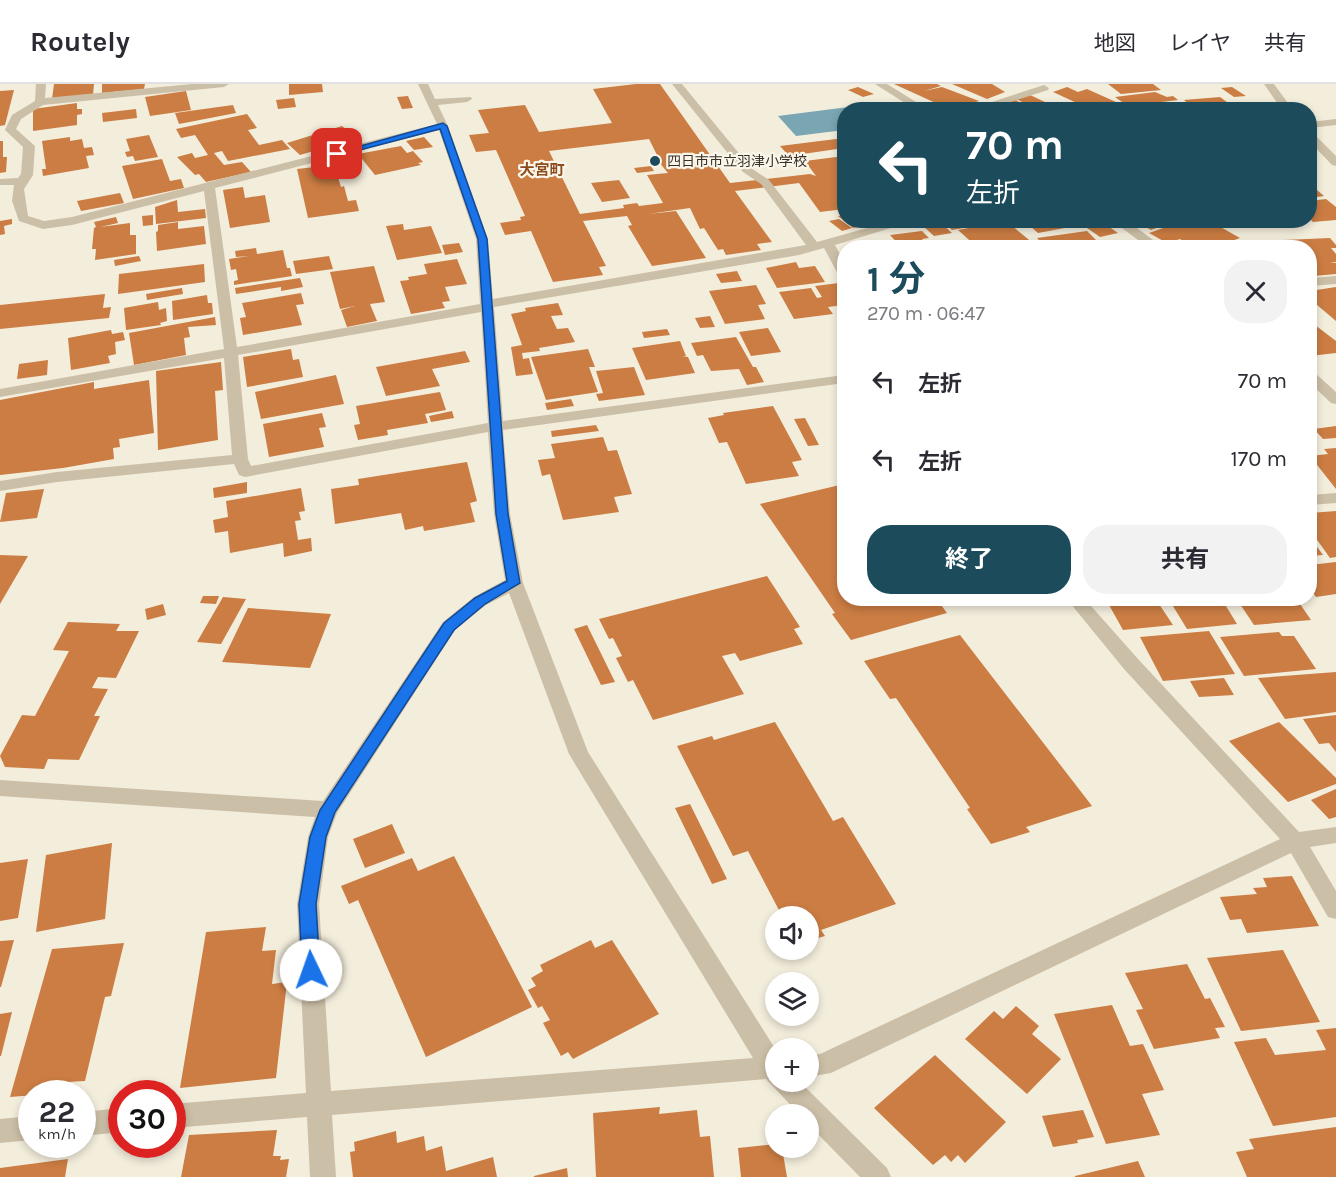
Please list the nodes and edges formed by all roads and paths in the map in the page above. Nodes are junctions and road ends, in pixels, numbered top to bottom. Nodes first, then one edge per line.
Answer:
1 (41, 84) edge
2 (224, 84) edge
3 (423, 84) edge
4 (676, 84) edge
5 (880, 84) edge
6 (1269, 84) edge
7 (1044, 88) dead end
8 (466, 99) dead end
9 (40, 102) junction
10 (432, 102) junction
11 (910, 102) edge
12 (998, 102) edge
13 (1282, 102) edge
14 (1336, 122) edge
15 (1317, 124) edge
16 (443, 126) junction
17 (1317, 143) edge
18 (1336, 163) edge
19 (20, 181) junction
20 (0, 182) edge
21 (209, 187) junction
22 (882, 228) edge
23 (1129, 228) edge
24 (839, 240) edge
25 (1146, 240) edge
26 (837, 241) edge
27 (821, 245) junction
28 (837, 264) edge
29 (1336, 280) edge
30 (1317, 281) edge
31 (487, 306) junction
32 (231, 352) junction
33 (837, 380) edge
34 (1317, 382) edge
35 (0, 393) edge
36 (1336, 400) edge
37 (496, 426) junction
38 (240, 459) junction
39 (0, 486) edge
40 (1336, 498) edge
41 (1317, 499) edge
42 (514, 583) junction
43 (1081, 606) edge
44 (0, 788) edge
45 (328, 810) junction
46 (1336, 835) edge
47 (1294, 841) junction
48 (1336, 910) edge
49 (765, 1054) edge
50 (819, 1065) edge
51 (765, 1073) edge
52 (795, 1092) edge
53 (318, 1103) junction
54 (186, 1115) edge
55 (18, 1129) edge
56 (0, 1131) edge
57 (323, 1177) edge
58 (878, 1177) edge

1 - 9 street
2 - 9 street
3 - 10 street
4 - 27 street
5 - 11 street
6 - 13 street
7 - 12 street
8 - 10 street
9 - 19 street
10 - 16 street
14 - 15 street
16 - 21 street
16 - 31 street
17 - 18 street
19 - 20 street
19 - 21 street
21 - 32 street
22 - 24 street
23 - 25 street
26 - 27 street
27 - 28 street
27 - 31 street
29 - 30 street
31 - 32 street
31 - 37 street
32 - 35 street
32 - 38 street
33 - 37 street
34 - 36 street
37 - 38 street
37 - 42 street
38 - 39 street
40 - 41 street
42 - 45 street
42 - 49 street
43 - 47 street
44 - 45 street
45 - 53 street
46 - 47 street
47 - 48 street
47 - 50 street
51 - 53 street
52 - 58 street
53 - 54 street
53 - 57 street
55 - 56 street

